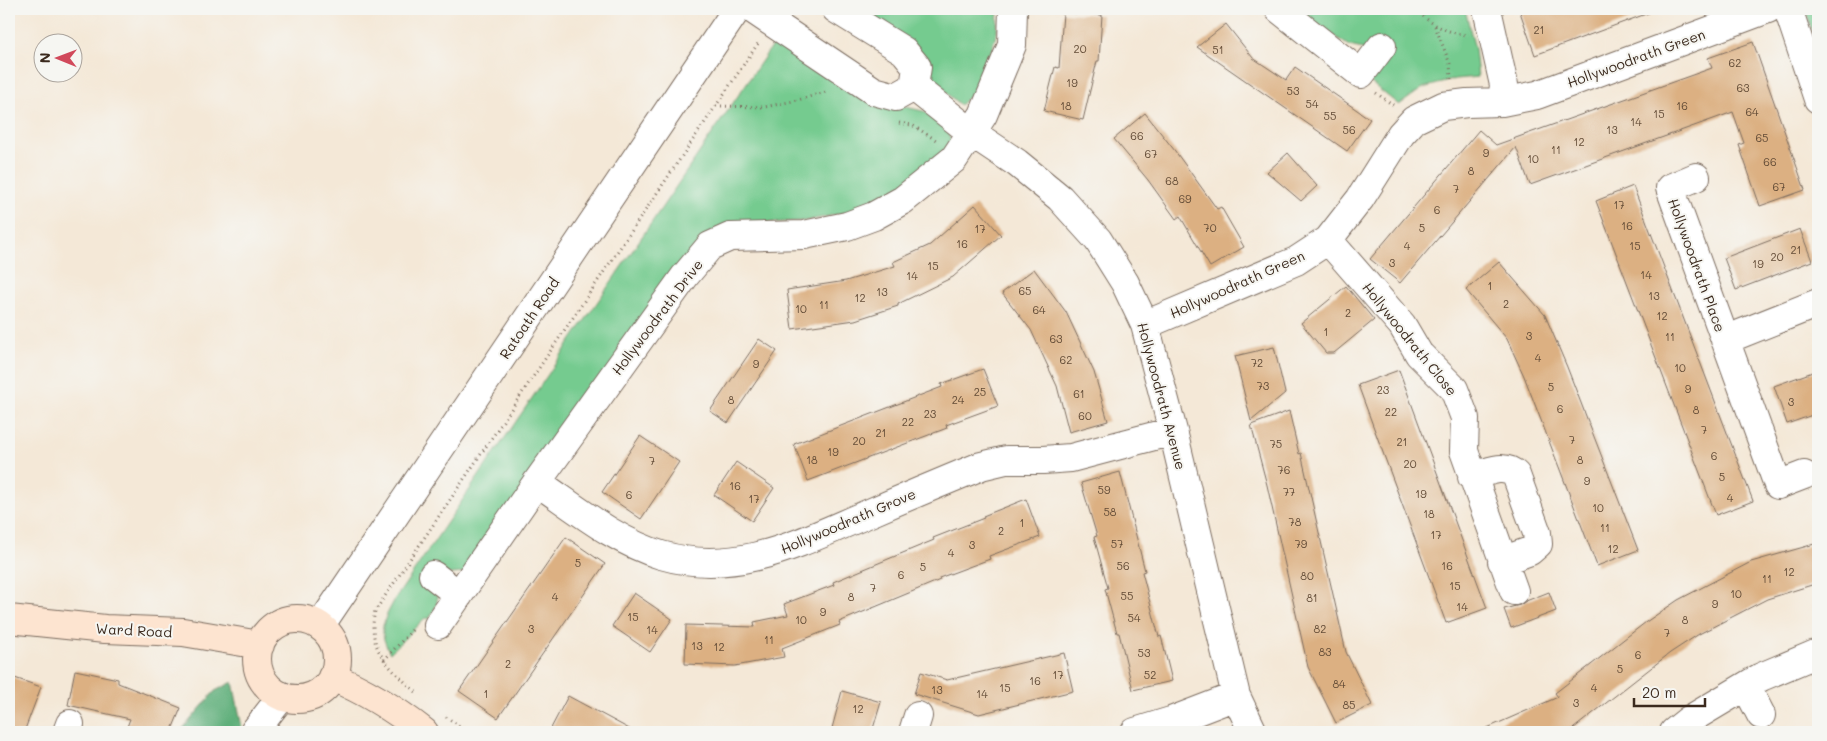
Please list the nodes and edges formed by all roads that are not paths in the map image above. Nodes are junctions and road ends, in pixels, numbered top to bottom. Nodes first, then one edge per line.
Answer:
1 (736, 9) edge
2 (836, 9) edge
3 (1013, 9) edge
4 (1279, 9) edge
5 (1768, 9) edge
6 (1788, 9) edge
7 (762, 16) edge
8 (1490, 20) edge
9 (1382, 46) dead end
10 (914, 87) junction
11 (1818, 99) edge
12 (1502, 102) junction
13 (972, 133) junction
14 (1696, 177) dead end
15 (1328, 240) junction
16 (1818, 303) edge
17 (1145, 325) junction
18 (1725, 340) junction
19 (1173, 430) junction
20 (1804, 475) dead end
21 (1472, 476) junction
22 (537, 482) junction
23 (1502, 561) junction
24 (433, 575) dead end
25 (1514, 591) dead end
26 (459, 595) junction
27 (9, 620) edge
28 (438, 625) road end
29 (320, 626) junction
30 (260, 645) junction
31 (1818, 653) edge
32 (332, 677) junction
33 (1746, 686) junction
34 (282, 696) junction
35 (1236, 696) junction
36 (1761, 715) dead end
37 (434, 724) edge
38 (254, 732) edge
39 (1135, 732) edge
40 (1253, 732) edge
41 (1674, 732) edge

1 - 29 street, Ratoath Road
2 - 10 street
3 - 13 street, Hollywoodrath Drive
4 - 9 street
5 - 12 street, Hollywoodrath Green
6 - 11 street
7 - 10 street
8 - 12 street
10 - 13 street, Hollywoodrath Avenue
12 - 15 street, Hollywoodrath Green
13 - 17 street, Hollywoodrath Avenue
13 - 22 street, Hollywoodrath Drive
14 - 18 street, Hollywoodrath Place
15 - 17 street, Hollywoodrath Green
15 - 21 street, Hollywoodrath Close
16 - 18 street, Hollywoodrath Place
17 - 19 street, Hollywoodrath Avenue
18 - 20 street, Hollywoodrath Place
19 - 22 street, Hollywoodrath Grove
19 - 35 street, Hollywoodrath Avenue
21 - 23 street, Hollywoodrath Close
21 - 23 street
22 - 26 street, Hollywoodrath Drive
23 - 25 street, Hollywoodrath Close
24 - 26 street
26 - 28 street, Hollywoodrath Drive
27 - 30 main road, Ward Road
29 - 30 main road
29 - 32 main road
30 - 34 main road
31 - 33 street
32 - 34 main road
32 - 37 main road
33 - 36 street
33 - 41 street
34 - 38 street
35 - 39 street
35 - 40 street, Hollywoodrath Avenue

